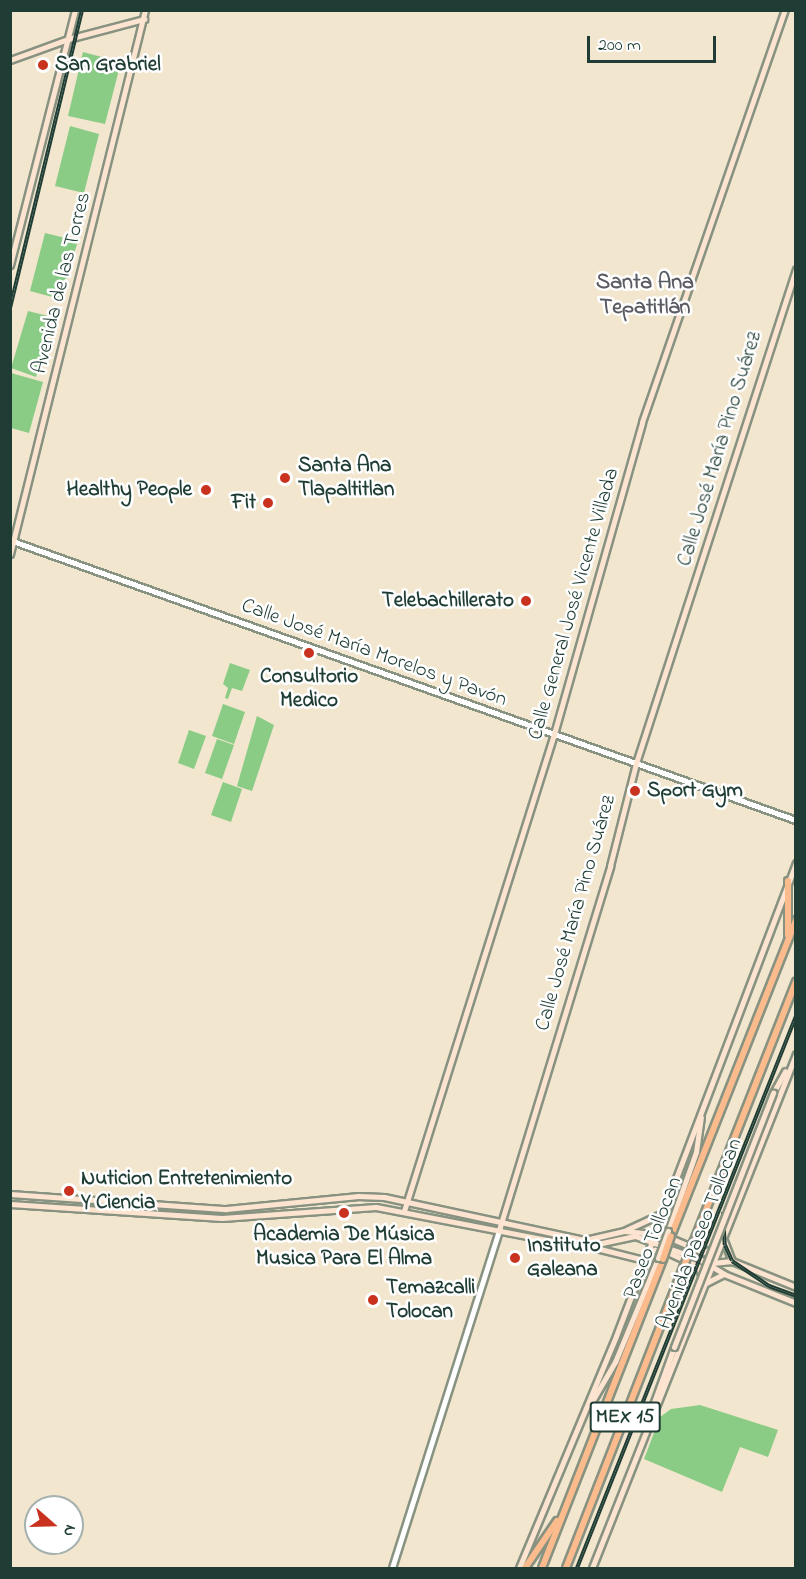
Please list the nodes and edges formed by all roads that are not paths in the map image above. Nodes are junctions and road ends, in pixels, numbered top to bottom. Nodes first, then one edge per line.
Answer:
1 (75, 10) edge
2 (145, 10) edge
3 (785, 10) edge
4 (144, 19) junction
5 (68, 39) junction
6 (10, 60) edge
7 (10, 265) edge
8 (795, 269) edge
9 (12, 541) edge
10 (10, 554) edge
11 (554, 734) junction
12 (636, 763) junction
13 (795, 820) edge
14 (795, 863) edge
15 (788, 881) junction
16 (795, 920) edge
17 (788, 939) junction
18 (795, 982) edge
19 (795, 1054) edge
20 (793, 1060) junction
21 (702, 1109) junction
22 (10, 1194) edge
23 (407, 1200) junction
24 (10, 1204) edge
25 (404, 1210) junction
26 (663, 1213) junction
27 (501, 1220) junction
28 (658, 1225) junction
29 (498, 1230) junction
30 (624, 1231) junction
31 (669, 1234) junction
32 (723, 1234) junction
33 (653, 1240) junction
34 (719, 1244) junction
35 (594, 1247) junction
36 (645, 1259) junction
37 (660, 1259) junction
38 (732, 1261) junction
39 (712, 1263) junction
40 (724, 1274) junction
41 (704, 1284) junction
42 (795, 1287) edge
43 (795, 1302) edge
44 (583, 1414) junction
45 (649, 1424) junction
46 (564, 1511) junction
47 (392, 1569) edge
48 (519, 1569) edge
49 (525, 1569) edge
50 (542, 1569) edge
51 (566, 1569) edge
52 (592, 1569) edge

1 - 5 main road
2 - 4 main road, Avenida de las Torres
3 - 11 main road, Calle General José Vicente Villada
4 - 5 main road
4 - 9 main road, Avenida de las Torres
5 - 6 main road
5 - 7 main road
8 - 12 main road, Calle José María Pino Suárez
9 - 10 main road, Avenida de las Torres
9 - 11 street, Calle José María Morelos y Pavón
11 - 12 street, Calle José María Morelos y Pavón
11 - 23 main road, Calle General José Vicente Villada
12 - 13 street, Calle José María Morelos y Pavón
12 - 27 main road, Calle José María Pino Suárez
14 - 15 main road, Avenida Paseo Tollocan
15 - 17 highway
15 - 21 main road, Avenida Paseo Tollocan
16 - 17 highway, Paseo Tollocan / MEX 15
17 - 31 highway, Paseo Tollocan / MEX 15
18 - 51 highway, Paseo Tollocan / MEX 15, bridge
19 - 20 main road, Avenida Paseo Tollocan
20 - 32 main road, Avenida Paseo Tollocan
20 - 45 main road, Avenida Paseo Tollocan, bridge
21 - 26 main road, Avenida Paseo Tollocan
21 - 31 main road, Avenida Paseo Tollocan
22 - 23 main road
23 - 25 main road, Calle General José Vicente Villada
23 - 27 main road
24 - 25 main road
25 - 29 main road
26 - 28 main road, Avenida Paseo Tollocan
26 - 30 main road
27 - 29 main road, Calle José María Pino Suárez
27 - 30 main road
28 - 33 main road, Avenida Paseo Tollocan
28 - 34 main road
29 - 35 main road
29 - 47 street, Calle José María Pino Suárez
30 - 33 main road
31 - 37 highway, Paseo Tollocan / MEX 15, bridge
32 - 34 main road, Avenida Paseo Tollocan
32 - 38 main road
33 - 35 main road
33 - 36 main road, Avenida Paseo Tollocan
33 - 39 main road
34 - 39 main road, Avenida Paseo Tollocan
35 - 36 main road
36 - 41 main road
36 - 44 main road, Avenida Paseo Tollocan
37 - 44 main road, Avenida Paseo Tollocan
37 - 46 highway, Paseo Tollocan / MEX 15
38 - 39 main road
38 - 42 main road
39 - 40 main road
39 - 41 main road, Avenida Paseo Tollocan
40 - 41 main road
40 - 43 main road
41 - 45 main road, Avenida Paseo Tollocan
44 - 48 main road, Avenida Paseo Tollocan
45 - 52 main road, Avenida Paseo Tollocan
46 - 49 highway
46 - 50 highway, Paseo Tollocan / MEX 15

